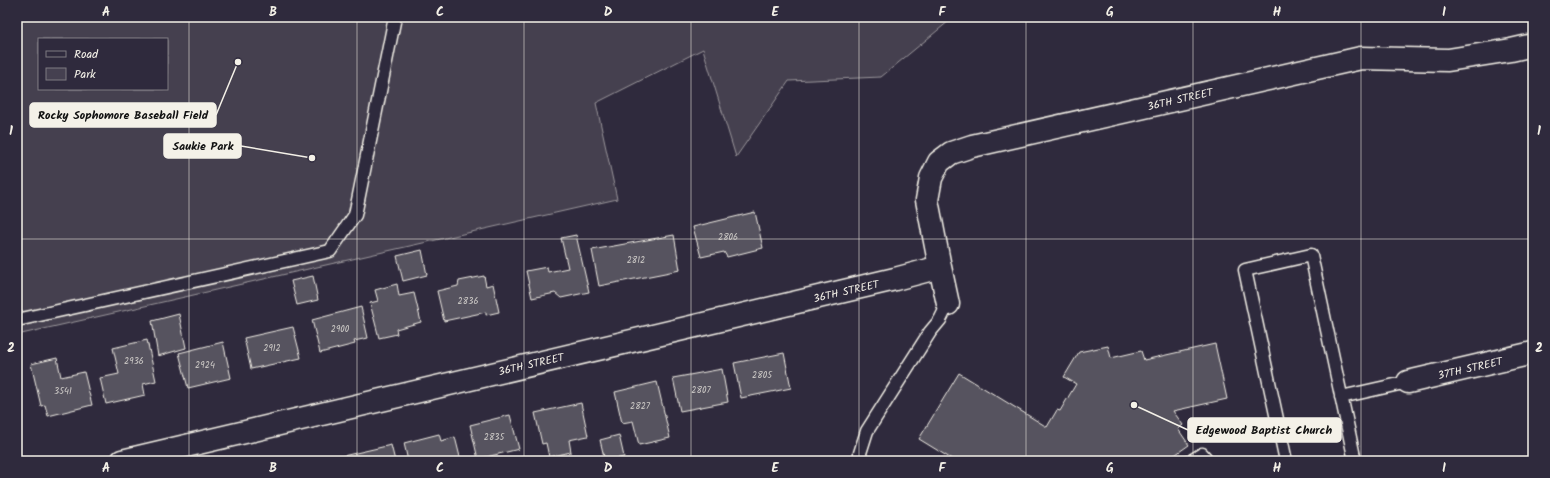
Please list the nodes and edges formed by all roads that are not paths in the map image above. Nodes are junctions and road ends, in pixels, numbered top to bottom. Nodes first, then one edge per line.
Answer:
1 (395, 17) edge
2 (1533, 44) edge
3 (940, 267) junction
4 (948, 304) joint
5 (17, 320) edge
6 (1533, 354) edge
7 (1408, 382) joint
8 (1341, 397) junction
9 (122, 461) edge
10 (861, 461) edge
11 (1192, 461) edge
12 (1208, 461) edge
13 (1286, 461) edge
14 (1355, 461) edge

1 - 5 lane
2 - 3 street, 36TH STREET
3 - 4 street, 36TH STREET
3 - 9 street, 36TH STREET
4 - 10 lane
6 - 7 street, 37TH STREET
7 - 8 lane
8 - 13 lane
8 - 14 lane
11 - 12 lane

